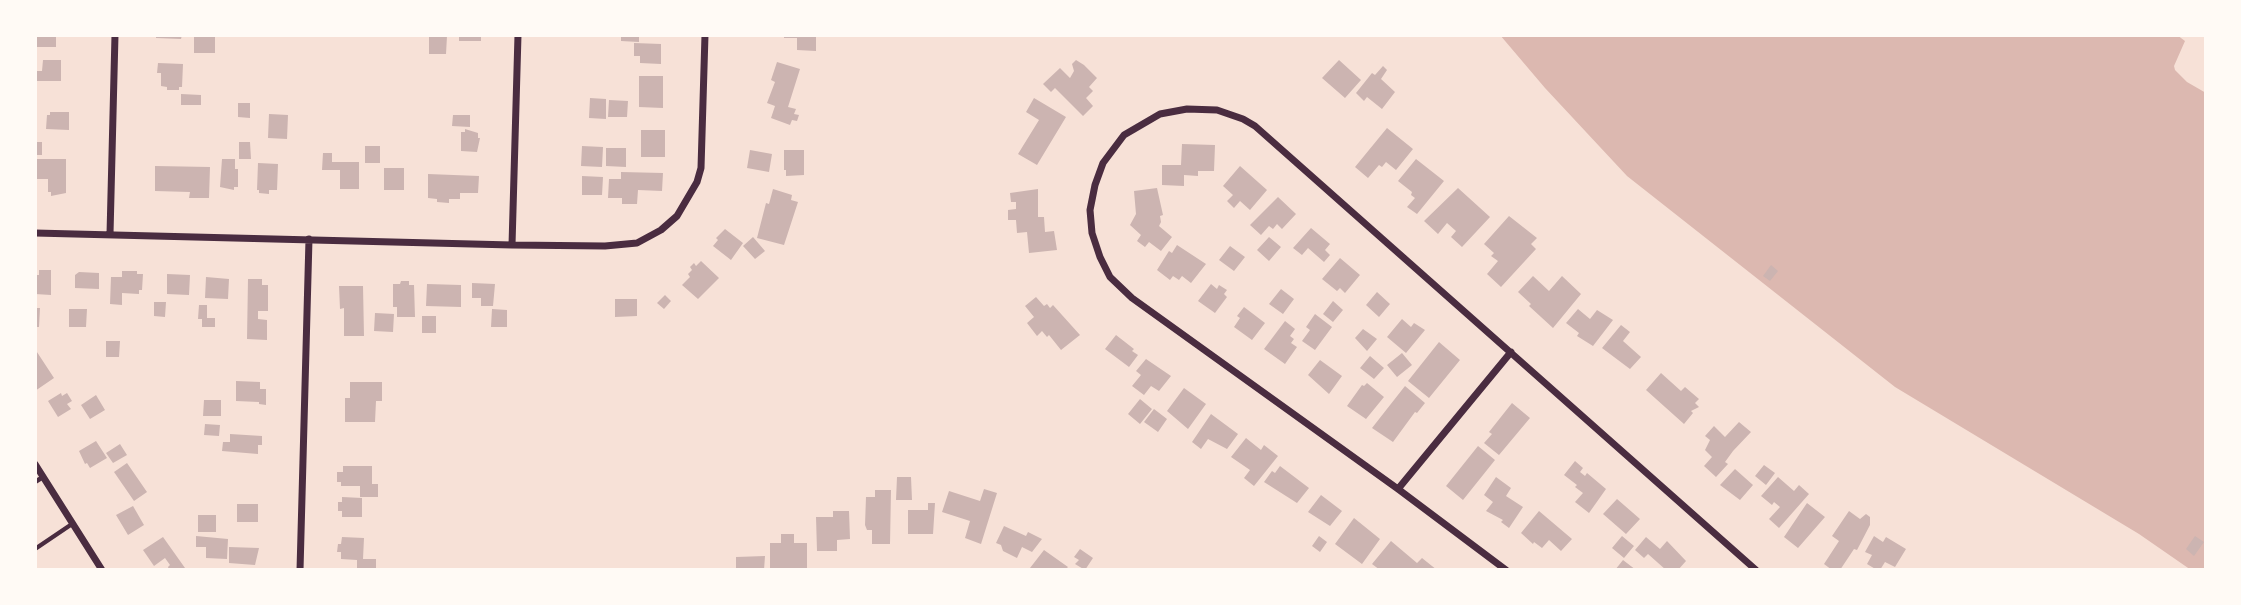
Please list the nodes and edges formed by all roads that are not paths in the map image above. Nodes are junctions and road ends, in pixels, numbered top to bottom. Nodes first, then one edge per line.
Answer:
1 (115, 35) edge
2 (518, 35) edge
3 (705, 35) edge
4 (35, 233) edge
5 (110, 234) junction
6 (309, 239) junction
7 (512, 245) junction
8 (1511, 352) junction
9 (35, 464) edge
10 (43, 477) junction
11 (35, 482) edge
12 (1398, 489) junction
13 (72, 524) junction
14 (35, 549) edge
15 (102, 570) edge
16 (300, 570) edge
17 (1506, 570) edge
18 (1756, 570) edge

1 - 5 street
2 - 7 street
3 - 7 street
4 - 5 street
5 - 6 street
6 - 7 street
6 - 16 street
8 - 12 street
8 - 12 street
8 - 18 street
9 - 10 street
10 - 11 lane
10 - 13 street
12 - 17 street
13 - 14 lane
13 - 15 street

